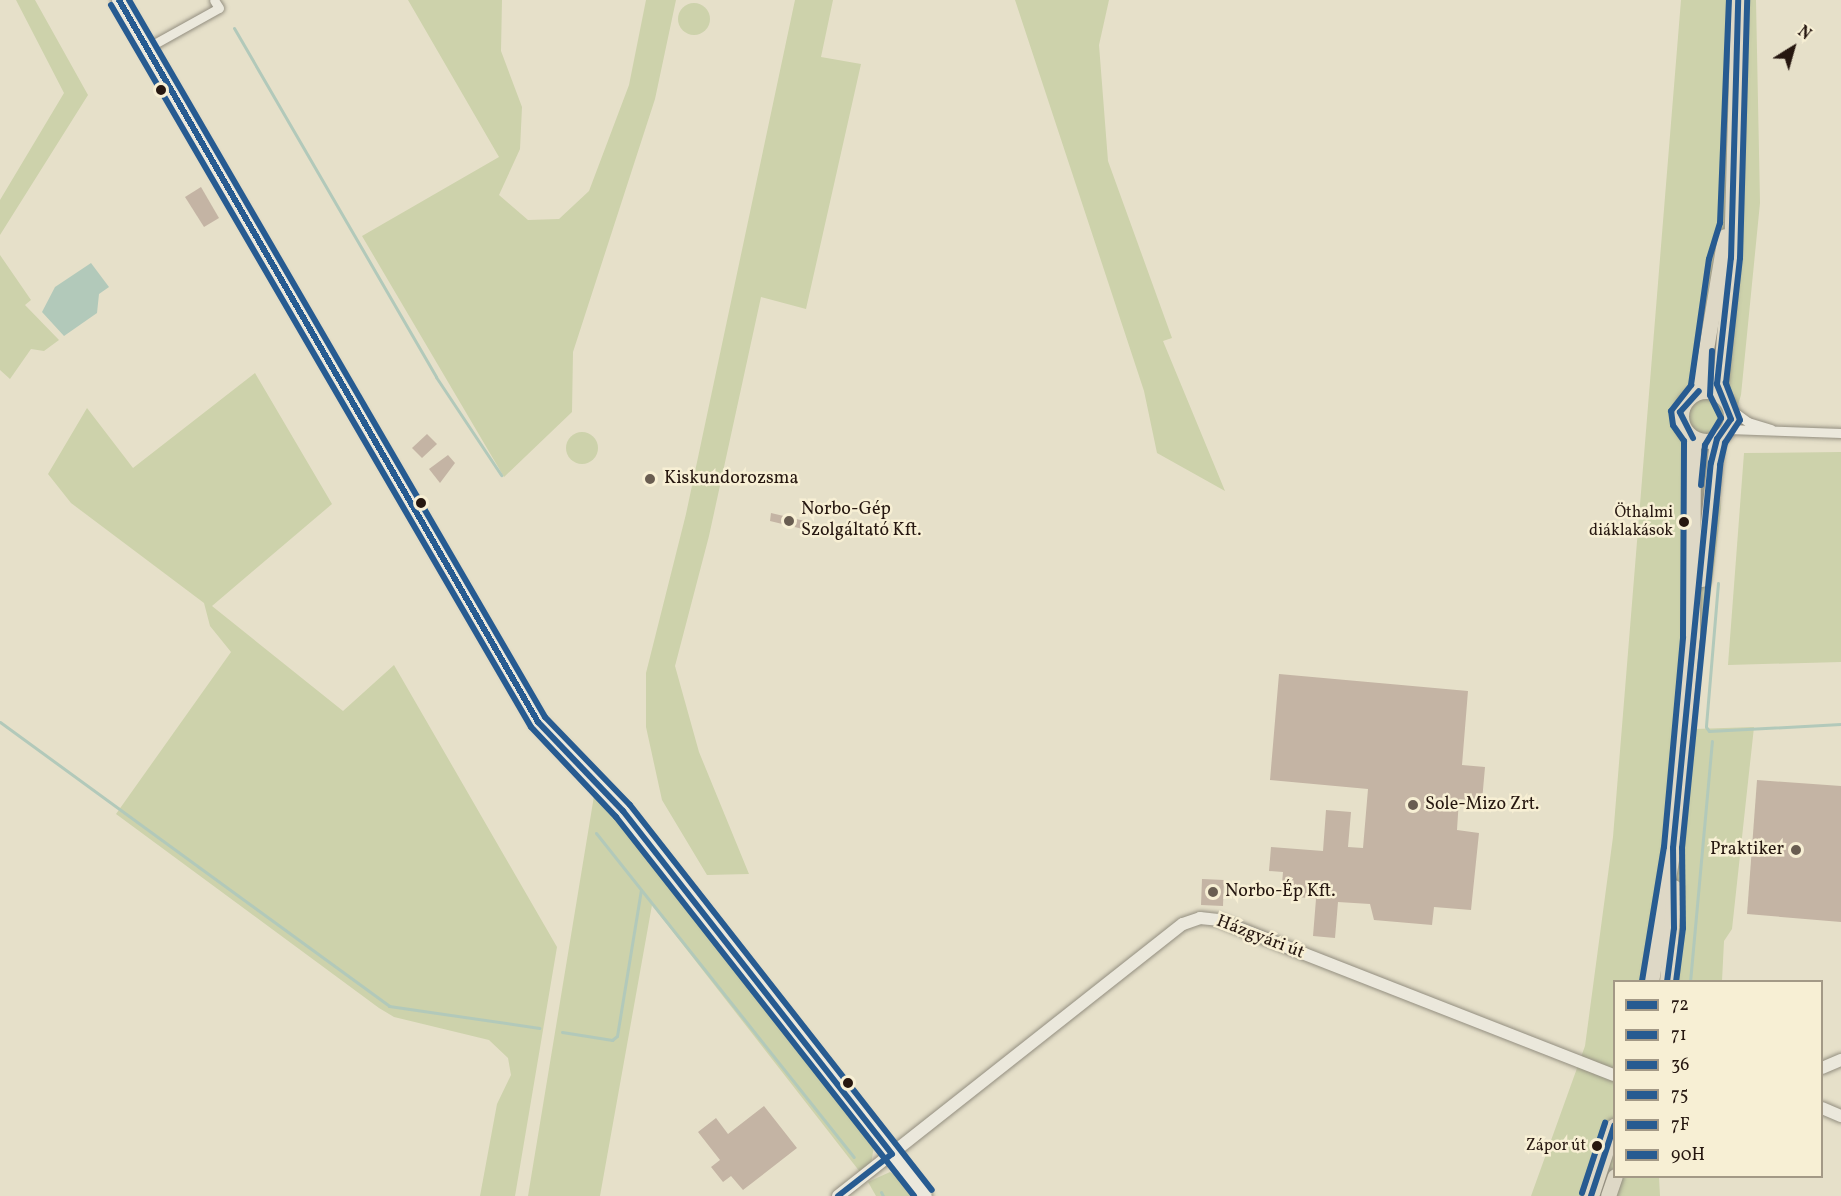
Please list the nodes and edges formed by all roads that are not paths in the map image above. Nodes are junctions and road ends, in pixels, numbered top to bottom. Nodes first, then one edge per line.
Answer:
1 (119, 0) edge
2 (214, 0) edge
3 (1738, 0) edge
4 (147, 48) junction
5 (1729, 225) junction
6 (1699, 391) junction
7 (1719, 394) junction
8 (1730, 409) junction
9 (1782, 432) junction
10 (1841, 433) edge
11 (1722, 434) junction
12 (1693, 438) junction
13 (1692, 637) junction
14 (1673, 848) junction
15 (1651, 980) edge
16 (1667, 980) edge
17 (1841, 1059) edge
18 (1823, 1067) edge
19 (1613, 1075) edge
20 (1823, 1109) edge
21 (1841, 1116) edge
22 (1613, 1129) edge
23 (892, 1154) junction
24 (1614, 1178) edge
25 (838, 1196) edge
26 (925, 1196) edge
27 (1591, 1196) edge
28 (1608, 1196) edge

1 - 4 main road
2 - 4 street
3 - 5 main road
4 - 23 main road
5 - 6 main road
5 - 7 main road
6 - 7 main road
6 - 12 main road
7 - 8 main road
8 - 9 street
8 - 11 main road
9 - 10 street
9 - 11 street
11 - 12 main road
11 - 13 main road
12 - 13 main road
13 - 14 main road
14 - 15 main road
14 - 16 main road
17 - 18 street
19 - 23 street, Házgyári út
20 - 21 street
22 - 27 main road
23 - 25 street, Házgyári út
23 - 26 main road
24 - 28 main road

